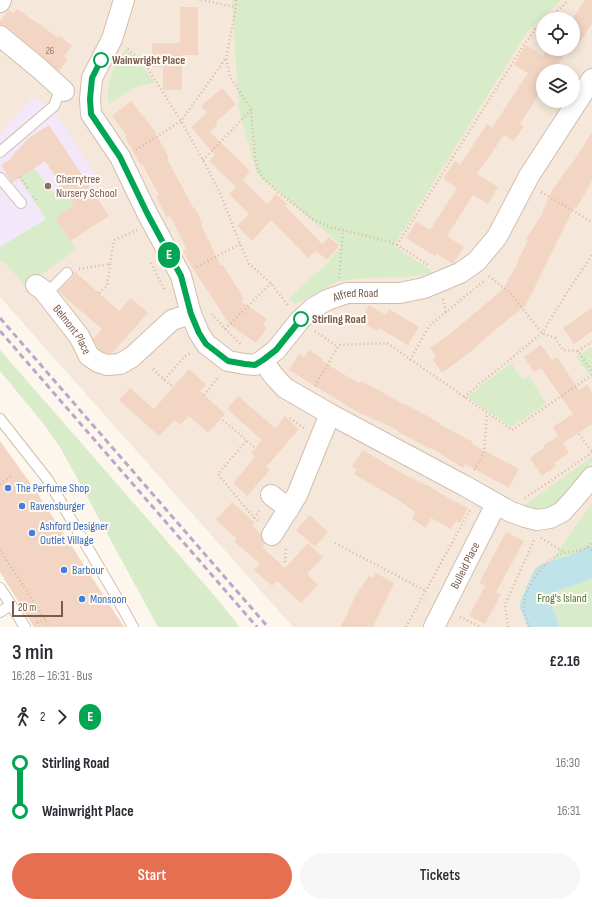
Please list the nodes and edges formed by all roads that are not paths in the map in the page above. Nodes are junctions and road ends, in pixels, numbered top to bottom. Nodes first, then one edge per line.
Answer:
1 (124, 0) edge
2 (0, 36) edge
3 (592, 79) edge
4 (64, 91) joint
5 (0, 152) edge
6 (0, 178) edge
7 (22, 203) dead end
8 (67, 273) road end
9 (41, 290) joint
10 (191, 314) junction
11 (263, 360) junction
12 (330, 414) junction
13 (0, 419) edge
14 (592, 477) edge
15 (270, 495) dead end
16 (504, 508) junction
17 (289, 509) junction
18 (273, 533) road end
19 (0, 588) edge
20 (11, 605) junction
21 (0, 612) edge
22 (25, 627) edge
23 (133, 627) edge
24 (434, 627) edge

1 - 10 street, Alfred Road
2 - 4 street
3 - 11 street, Alfred Road
4 - 5 lane
6 - 7 lane
8 - 9 lane
9 - 10 street, Belmont Place
10 - 11 street, Alfred Road
11 - 12 street
12 - 16 street
12 - 17 street
13 - 23 lane
14 - 16 street
15 - 17 street
16 - 24 street, Bulleid Place
17 - 18 street
19 - 20 lane
20 - 21 lane
20 - 22 lane

